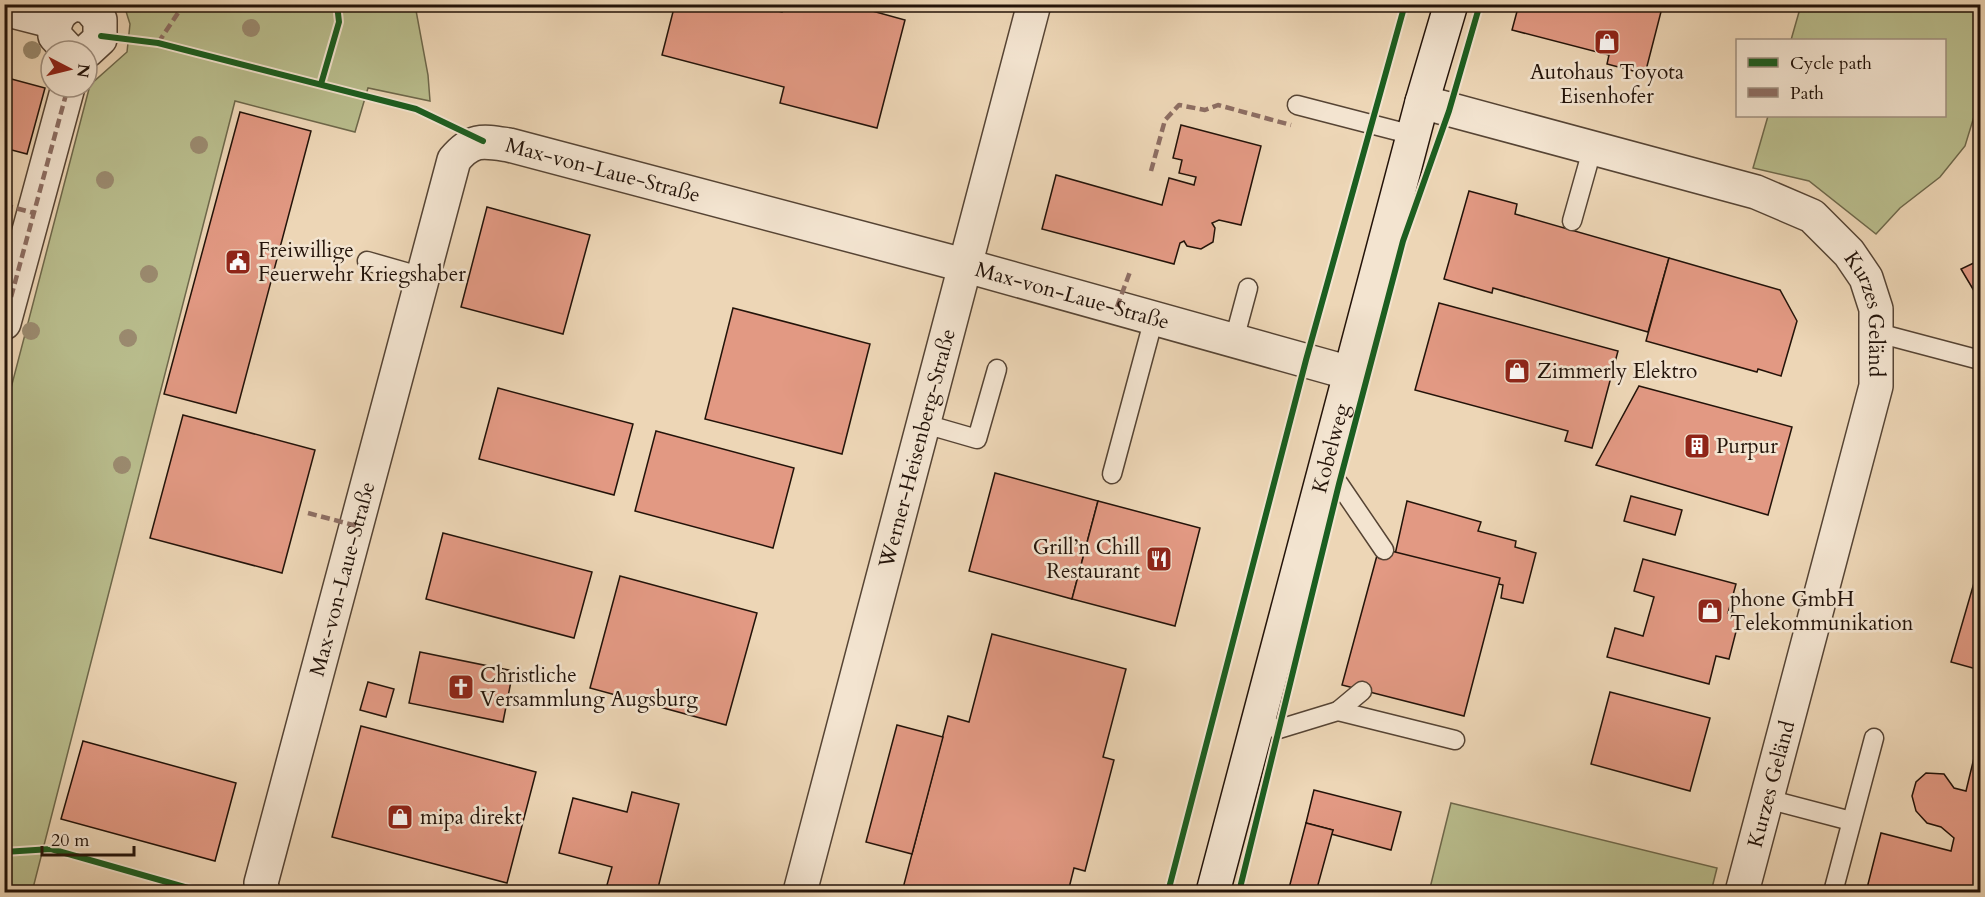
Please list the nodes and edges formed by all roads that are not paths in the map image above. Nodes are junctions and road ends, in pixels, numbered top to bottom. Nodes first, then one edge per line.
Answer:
1 (1034, 4) edge
2 (1451, 4) edge
3 (83, 5) edge
4 (4, 9) edge
5 (69, 10) edge
6 (58, 39) edge
7 (99, 40) edge
8 (65, 99) edge
9 (1422, 102) junction
10 (1297, 105) dead end
11 (1413, 135) junction
12 (1592, 150) junction
13 (1572, 221) dead end
14 (367, 261) dead end
15 (967, 266) junction
16 (423, 277) junction
17 (1248, 288) dead end
18 (1154, 318) junction
19 (4, 323) edge
20 (1878, 333) junction
21 (1234, 340) junction
22 (1980, 360) edge
23 (997, 369) dead end
24 (1350, 373) junction
25 (925, 424) junction
26 (1112, 474) dead end
27 (1322, 477) junction
28 (1384, 550) dead end
29 (1362, 691) dead end
30 (1338, 711) junction
31 (1257, 724) junction
32 (1874, 738) dead end
33 (1455, 740) dead end
34 (1767, 800) junction
35 (1851, 821) junction
36 (1747, 891) edge
37 (263, 892) edge
38 (800, 892) edge
39 (1213, 892) edge
40 (1833, 892) edge

1 - 15 street, Werner-Heisenberg-Straße
2 - 9 street, Kobelweg
3 - 5 street
3 - 7 street
4 - 5 street
5 - 6 street
8 - 19 street
9 - 11 street, Kobelweg
9 - 12 street, Kurzes Geländ
10 - 11 lane
11 - 24 street, Kobelweg
12 - 13 lane
12 - 20 street, Kurzes Geländ
14 - 16 lane
15 - 16 street, Max-von-Laue-Straße
15 - 18 street, Max-von-Laue-Straße
15 - 25 street, Werner-Heisenberg-Straße
16 - 37 street, Max-von-Laue-Straße
17 - 21 lane
18 - 21 street, Max-von-Laue-Straße
18 - 26 lane
20 - 22 lane
20 - 34 street, Kurzes Geländ
21 - 24 street, Max-von-Laue-Straße
23 - 25 lane
24 - 27 street, Kobelweg
25 - 38 street, Werner-Heisenberg-Straße
27 - 28 lane
27 - 31 street, Kobelweg
29 - 30 lane
30 - 31 lane
30 - 33 lane
31 - 39 street, Kobelweg
32 - 35 lane
34 - 35 lane
34 - 36 street, Kurzes Geländ
35 - 40 lane

